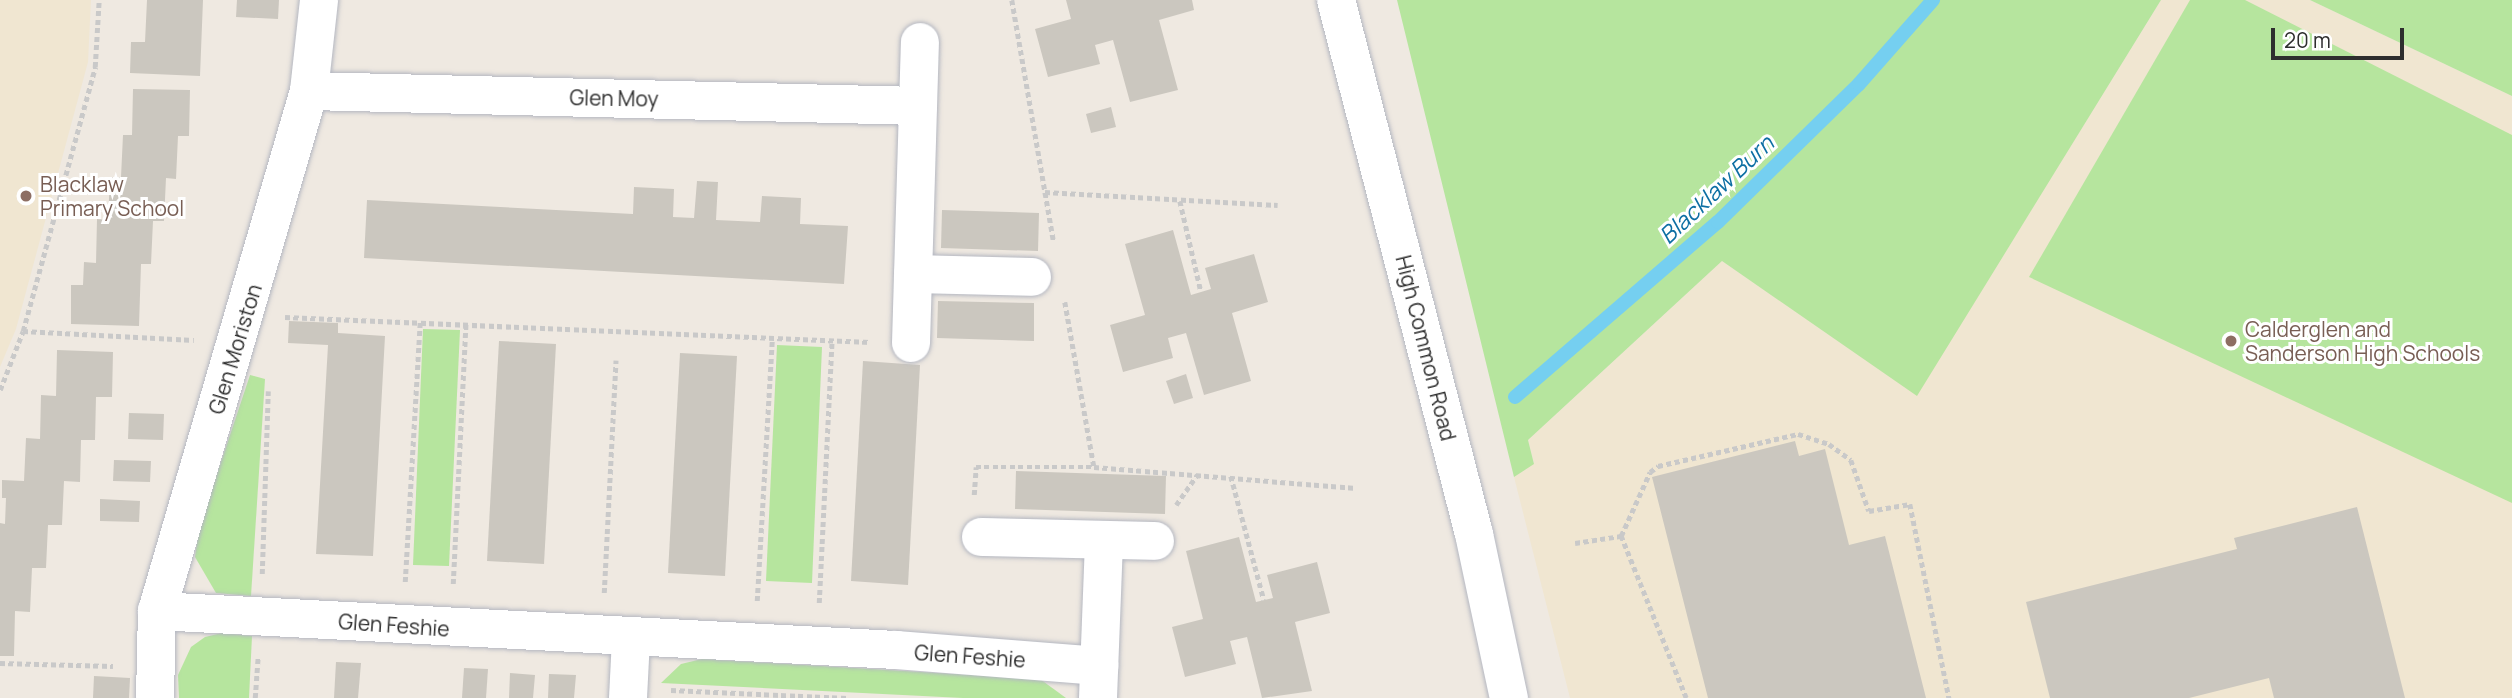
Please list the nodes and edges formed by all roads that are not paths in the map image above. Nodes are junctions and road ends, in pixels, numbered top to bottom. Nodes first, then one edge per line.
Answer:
1 (319, 0) edge
2 (1336, 0) edge
3 (920, 41) dead end
4 (309, 91) junction
5 (918, 106) junction
6 (913, 274) junction
7 (1047, 283) road end
8 (911, 343) road end
9 (981, 537) road end
10 (1155, 541) dead end
11 (1104, 542) junction
12 (156, 611) junction
13 (616, 638) junction
14 (154, 682) edge
15 (1099, 682) edge
16 (629, 693) edge
17 (1508, 698) edge

1 - 4 street, Glen Moriston
2 - 17 street, High Common Road
3 - 5 street
4 - 5 street, Glen Moy
4 - 12 street, Glen Moriston
5 - 6 street
6 - 7 street
6 - 8 street
9 - 11 street
10 - 11 street
11 - 15 street, Glen Feshie
12 - 13 street, Glen Feshie
12 - 14 street, Glen Moriston
13 - 15 street, Glen Feshie
13 - 16 street

